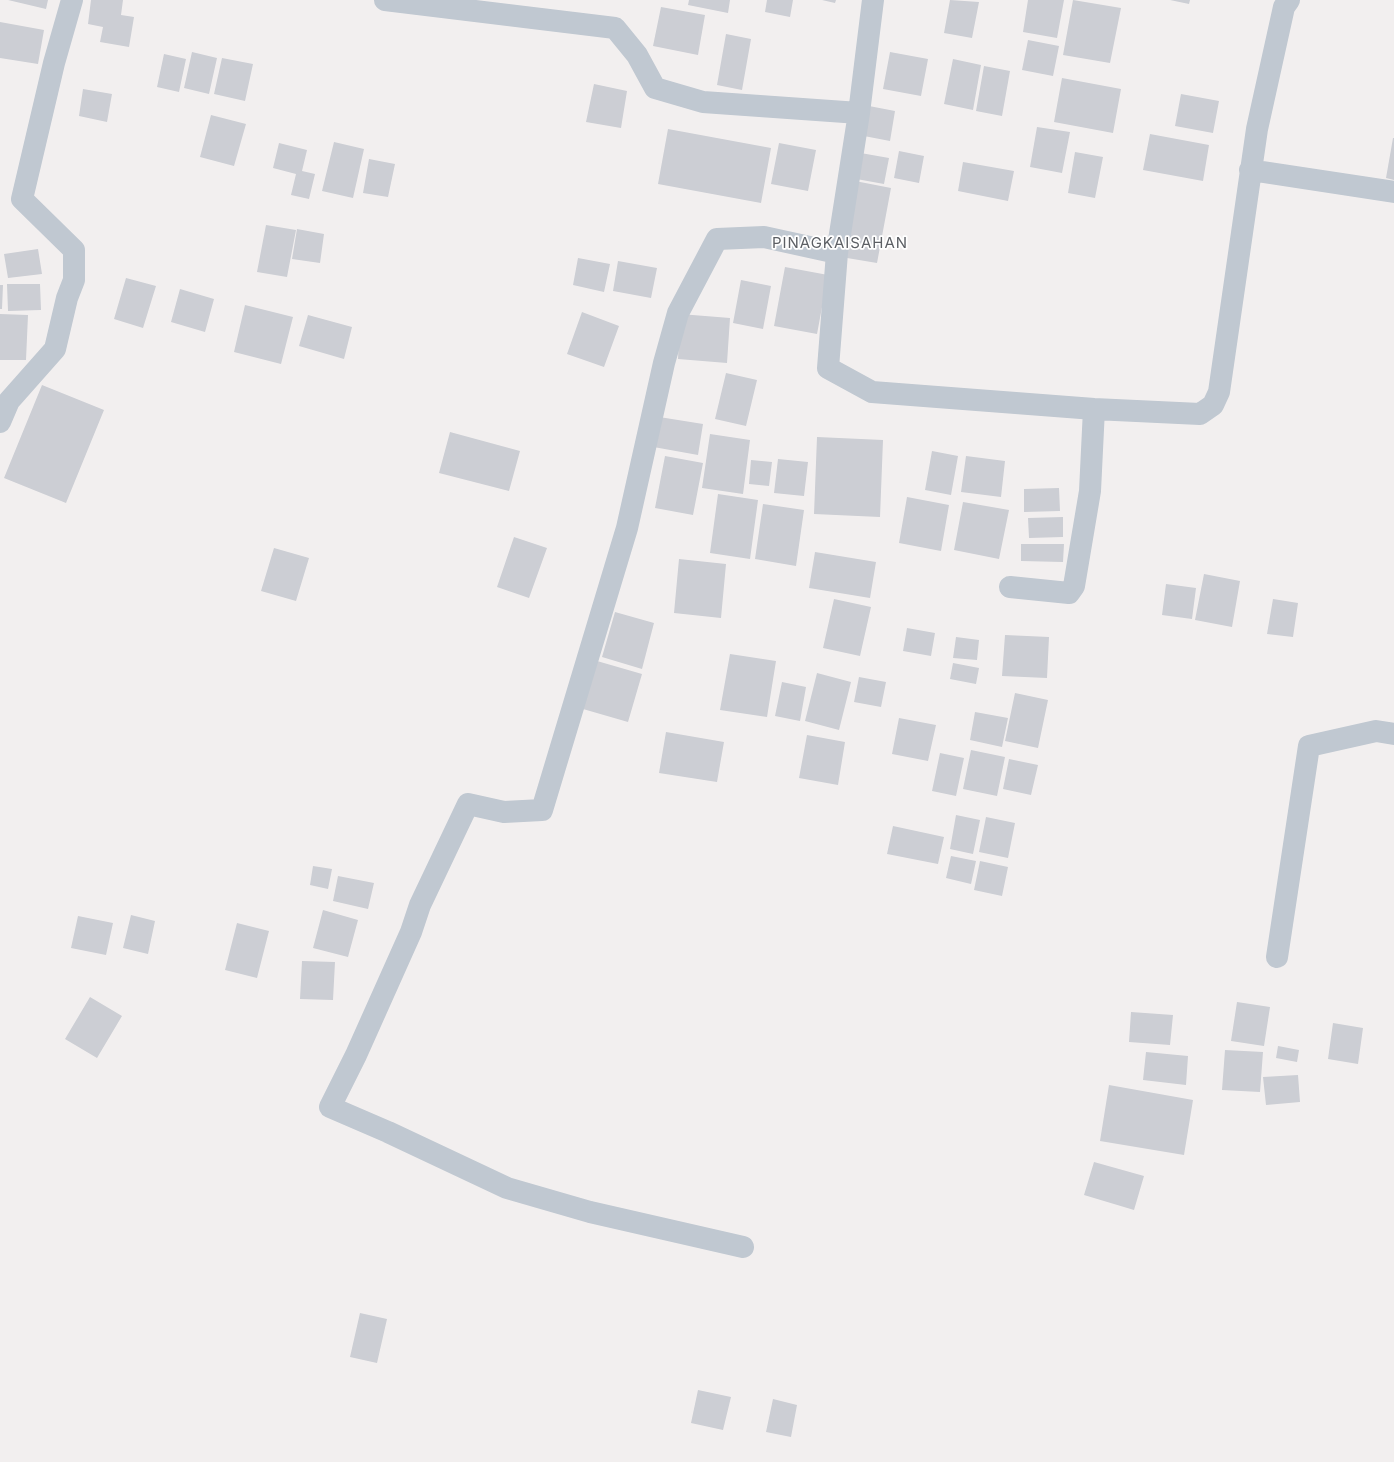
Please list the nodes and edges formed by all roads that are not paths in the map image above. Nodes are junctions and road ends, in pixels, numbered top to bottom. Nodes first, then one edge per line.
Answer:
1 (72, 0) edge
2 (385, 0) edge
3 (873, 0) edge
4 (1289, 0) edge
5 (859, 113) junction
6 (1250, 170) junction
7 (1394, 192) edge
8 (837, 253) junction
9 (1094, 409) junction
10 (0, 422) edge
11 (1010, 587) dead end
12 (1394, 734) edge
13 (1277, 957) dead end
14 (743, 1247) dead end

1 - 10 street
2 - 5 street
3 - 5 street
4 - 6 street
5 - 8 street
6 - 7 street
6 - 9 street
8 - 9 street
8 - 14 street
9 - 11 street
12 - 13 street

